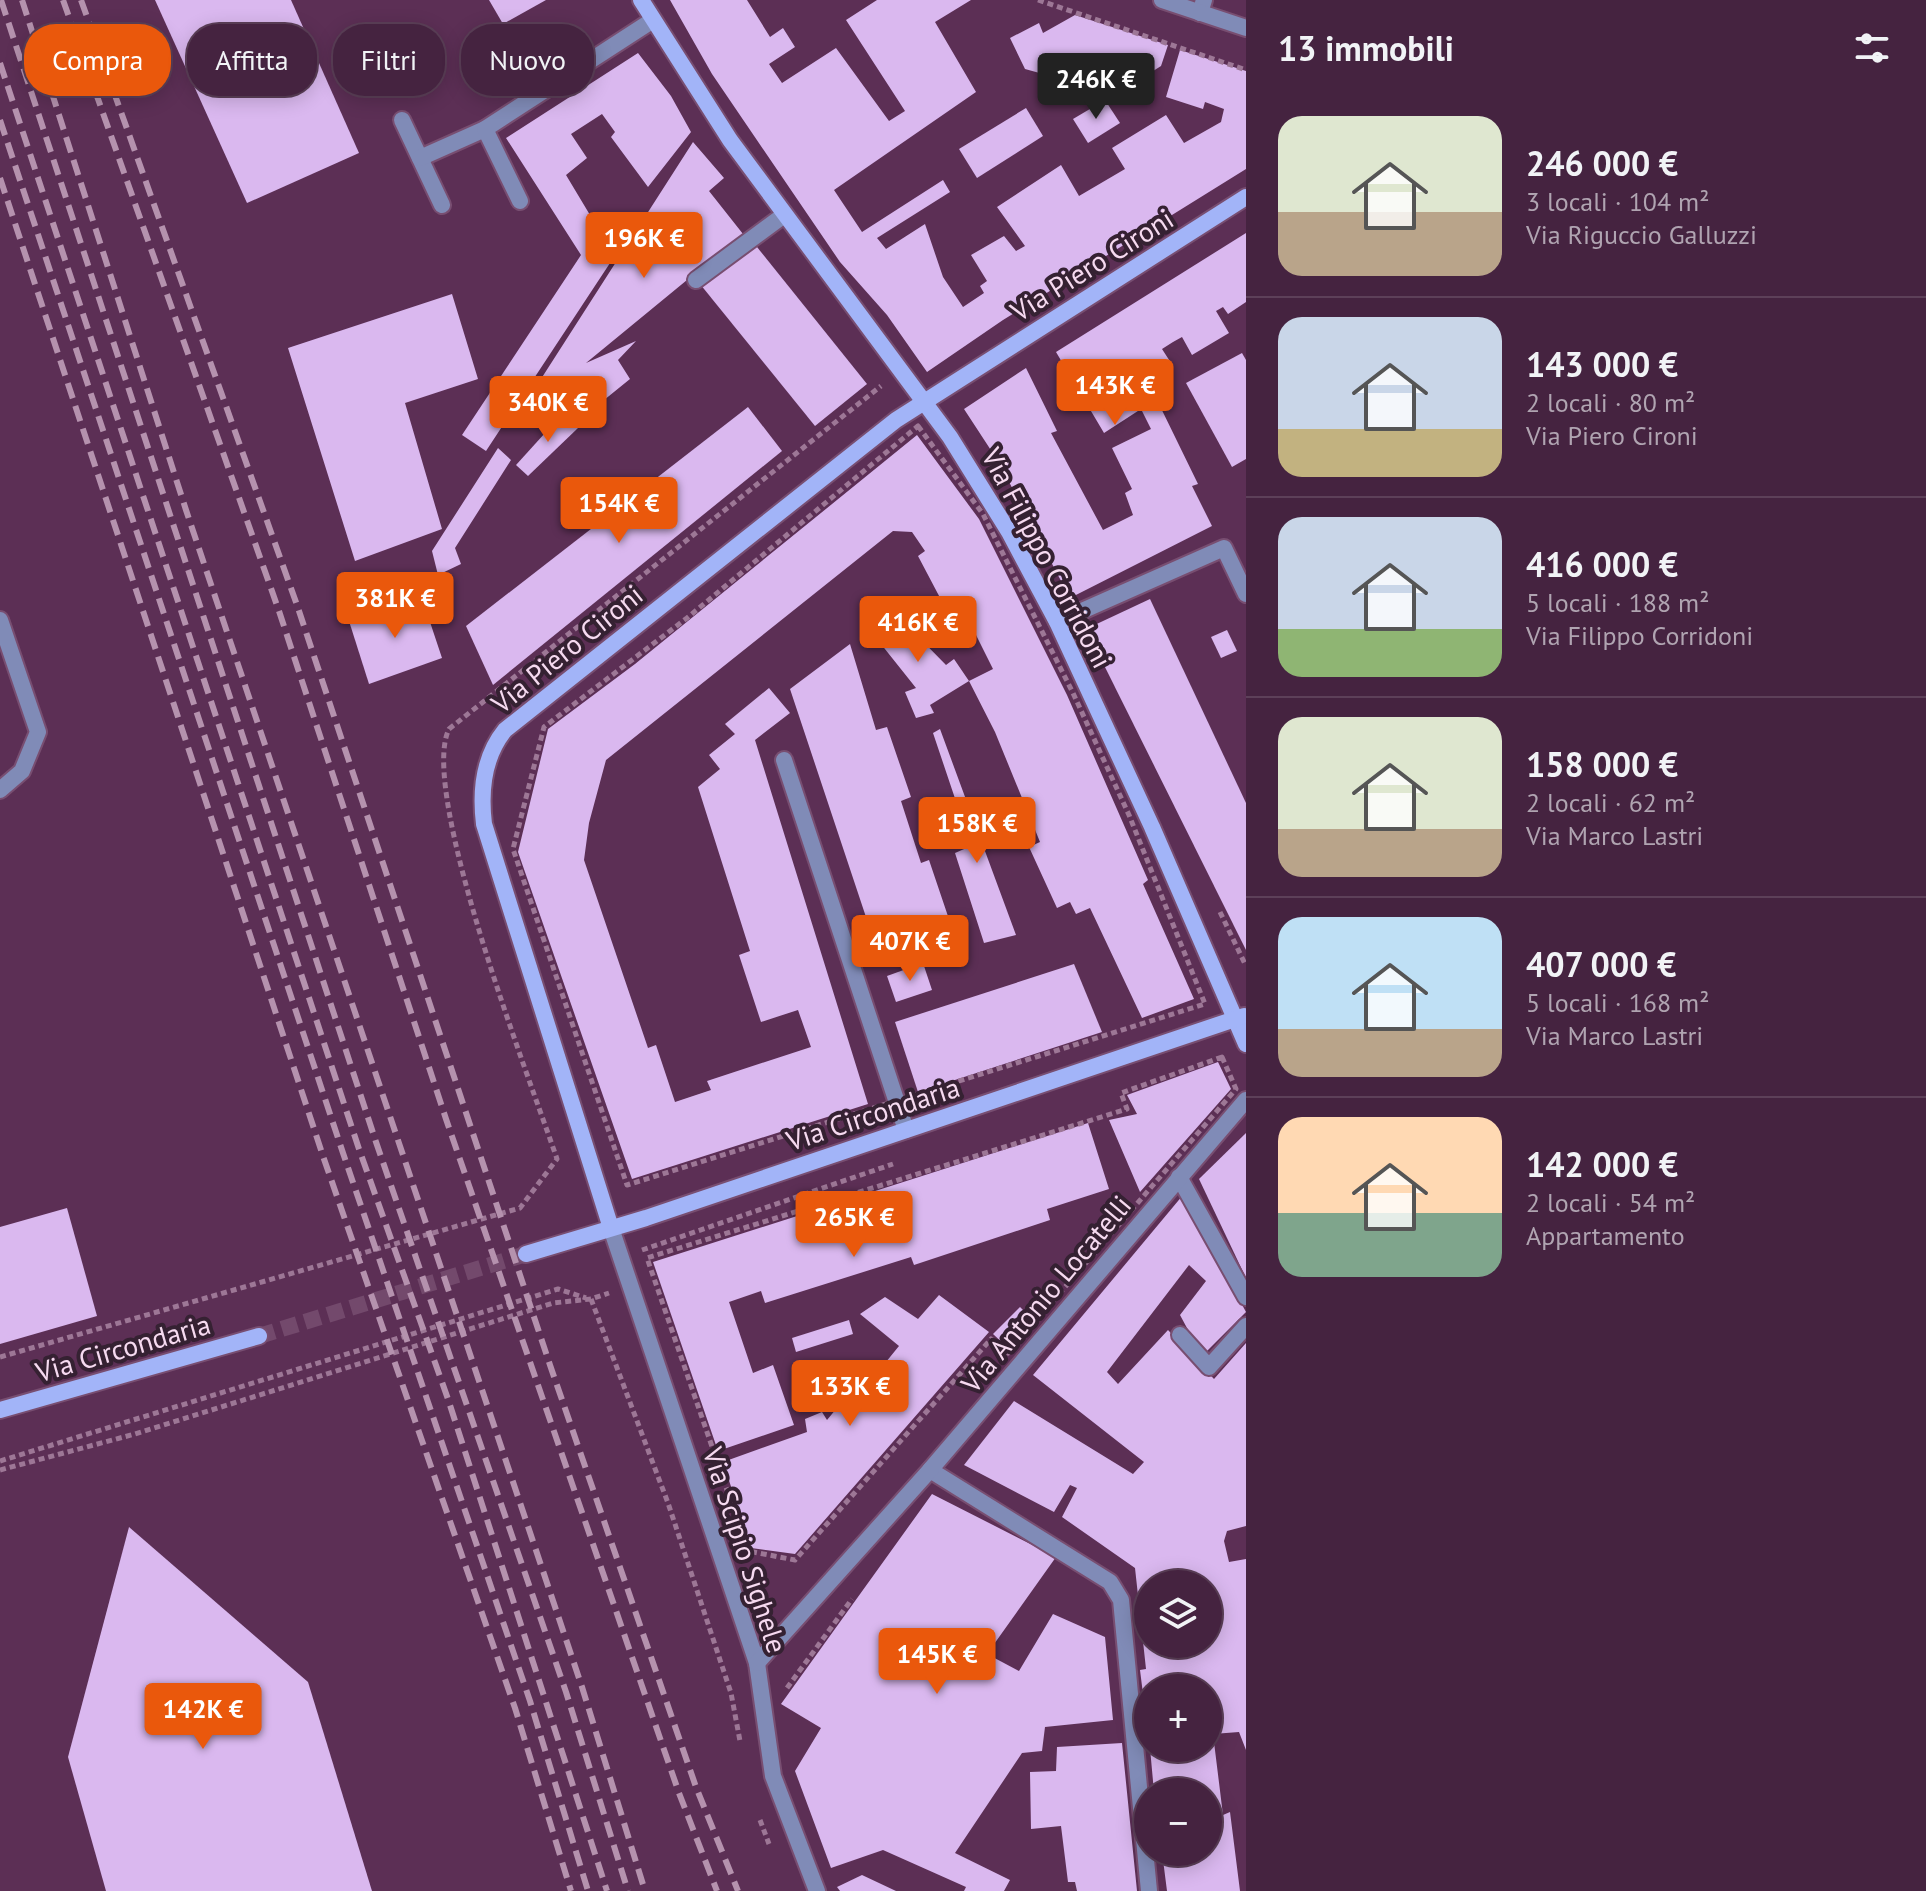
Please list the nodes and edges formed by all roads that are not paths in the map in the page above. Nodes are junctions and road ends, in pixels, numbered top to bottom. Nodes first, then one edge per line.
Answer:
1 (641, 0) edge
2 (1162, 0) edge
3 (1202, 6) edge
4 (653, 20) junction
5 (1246, 28) edge
6 (402, 120) dead end
7 (485, 129) junction
8 (420, 158) junction
9 (1246, 197) edge
10 (520, 201) dead end
11 (442, 205) dead end
12 (784, 215) junction
13 (696, 280) dead end
14 (924, 402) junction
15 (1246, 594) edge
16 (0, 620) edge
17 (1057, 622) junction
18 (784, 760) dead end
19 (0, 790) edge
20 (1241, 1018) edge
21 (1246, 1044) edge
22 (1246, 1100) edge
23 (906, 1130) junction
24 (1179, 1177) junction
25 (611, 1228) junction
26 (526, 1254) tunnel mouth
27 (1246, 1297) edge
28 (1246, 1326) edge
29 (1180, 1335) dead end
30 (259, 1336) tunnel mouth
31 (0, 1410) edge
32 (930, 1470) junction
33 (757, 1663) junction
34 (817, 1891) edge
35 (1149, 1891) edge

1 - 4 street, Via Filippo Corridoni
2 - 3 street
3 - 5 street
4 - 7 street
4 - 12 street, Via Filippo Corridoni
6 - 8 street
7 - 8 street
7 - 10 street
8 - 11 street
9 - 14 street, Via Piero Cironi
12 - 13 street
12 - 14 street, Via Filippo Corridoni
14 - 17 street, Via Filippo Corridoni
14 - 25 street, Via Piero Cironi
15 - 17 street
16 - 19 street
17 - 20 street, Via Filippo Corridoni
18 - 23 street
20 - 21 street, Via Filippo Corridoni
20 - 23 street, Via Circondaria
22 - 24 street, Via Antonio Locatelli
23 - 25 street, Via Circondaria
24 - 27 street
24 - 32 street, Via Antonio Locatelli
25 - 26 street, Via Circondaria
25 - 33 street, Via Scipio Sighele
28 - 29 street
30 - 31 street, Via Circondaria
32 - 33 street, Via Antonio Locatelli
32 - 35 street
33 - 34 street, Via Scipio Sighele

